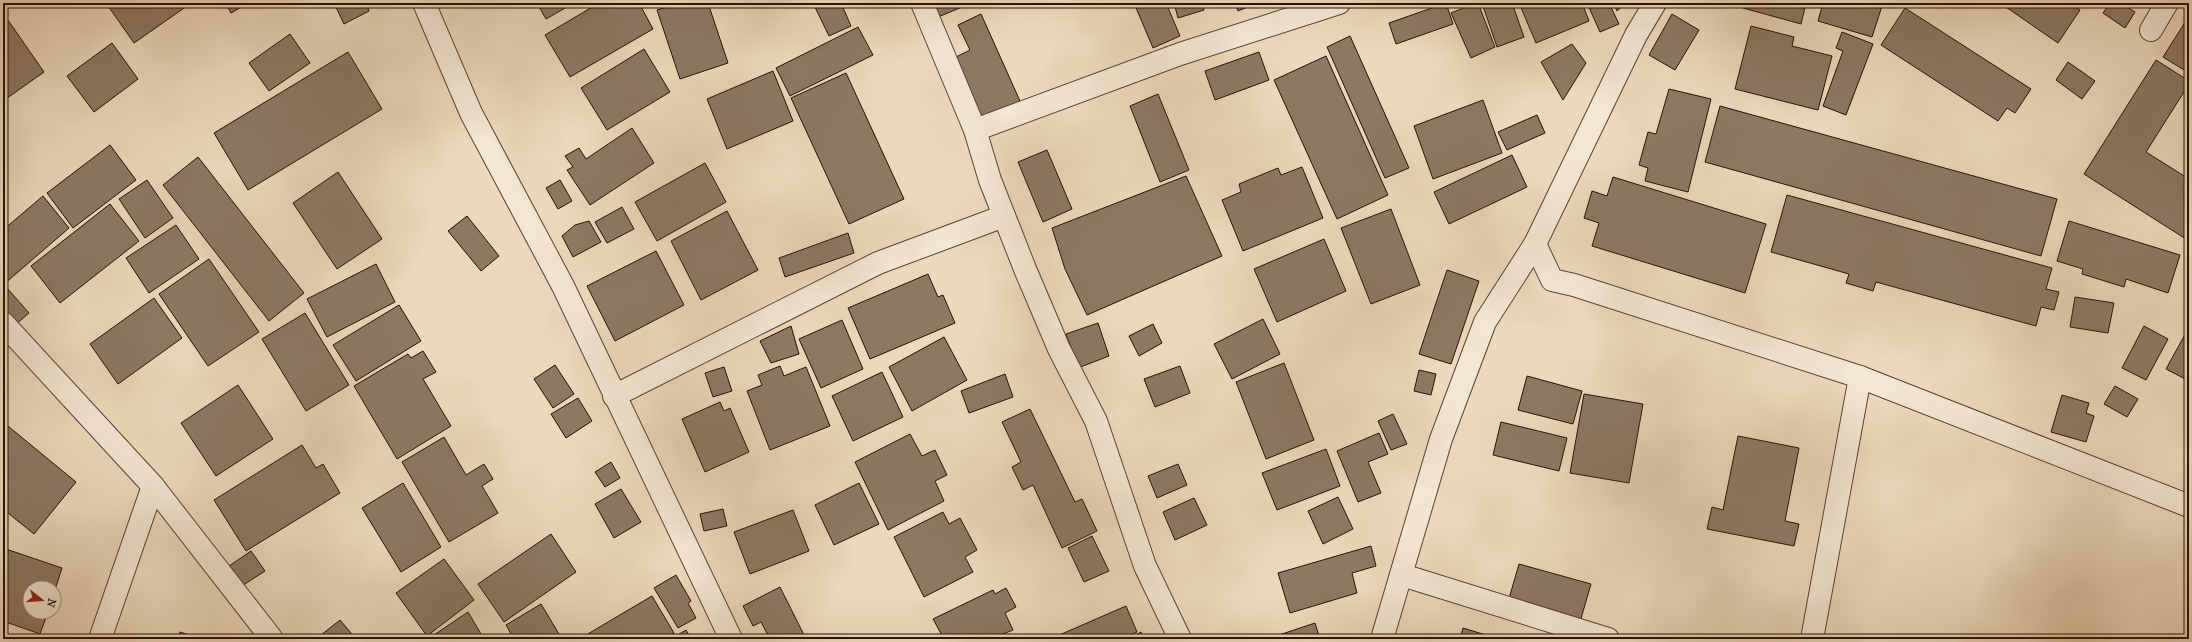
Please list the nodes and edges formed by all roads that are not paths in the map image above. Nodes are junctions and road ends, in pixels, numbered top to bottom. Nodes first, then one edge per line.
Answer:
1 (424, 3) edge
2 (922, 3) edge
3 (1339, 3) edge
4 (1655, 3) edge
5 (2167, 3) edge
6 (2151, 30) dead end
7 (975, 130) junction
8 (1004, 216) junction
9 (1535, 244) junction
10 (3, 323) edge
11 (1860, 377) junction
12 (614, 396) junction
13 (153, 486) junction
14 (2189, 506) edge
15 (1402, 575) junction
16 (100, 639) edge
17 (272, 639) edge
18 (731, 639) edge
19 (1180, 639) edge
20 (1382, 639) edge
21 (1608, 639) edge
22 (1812, 639) edge

1 - 12 street
2 - 7 street
3 - 7 street
4 - 9 street
5 - 6 street
7 - 8 street
8 - 12 street
8 - 19 street
9 - 11 street
9 - 15 street
10 - 13 street
11 - 14 street
11 - 22 street
12 - 18 street
13 - 16 street
13 - 17 street
15 - 20 street
15 - 21 street

